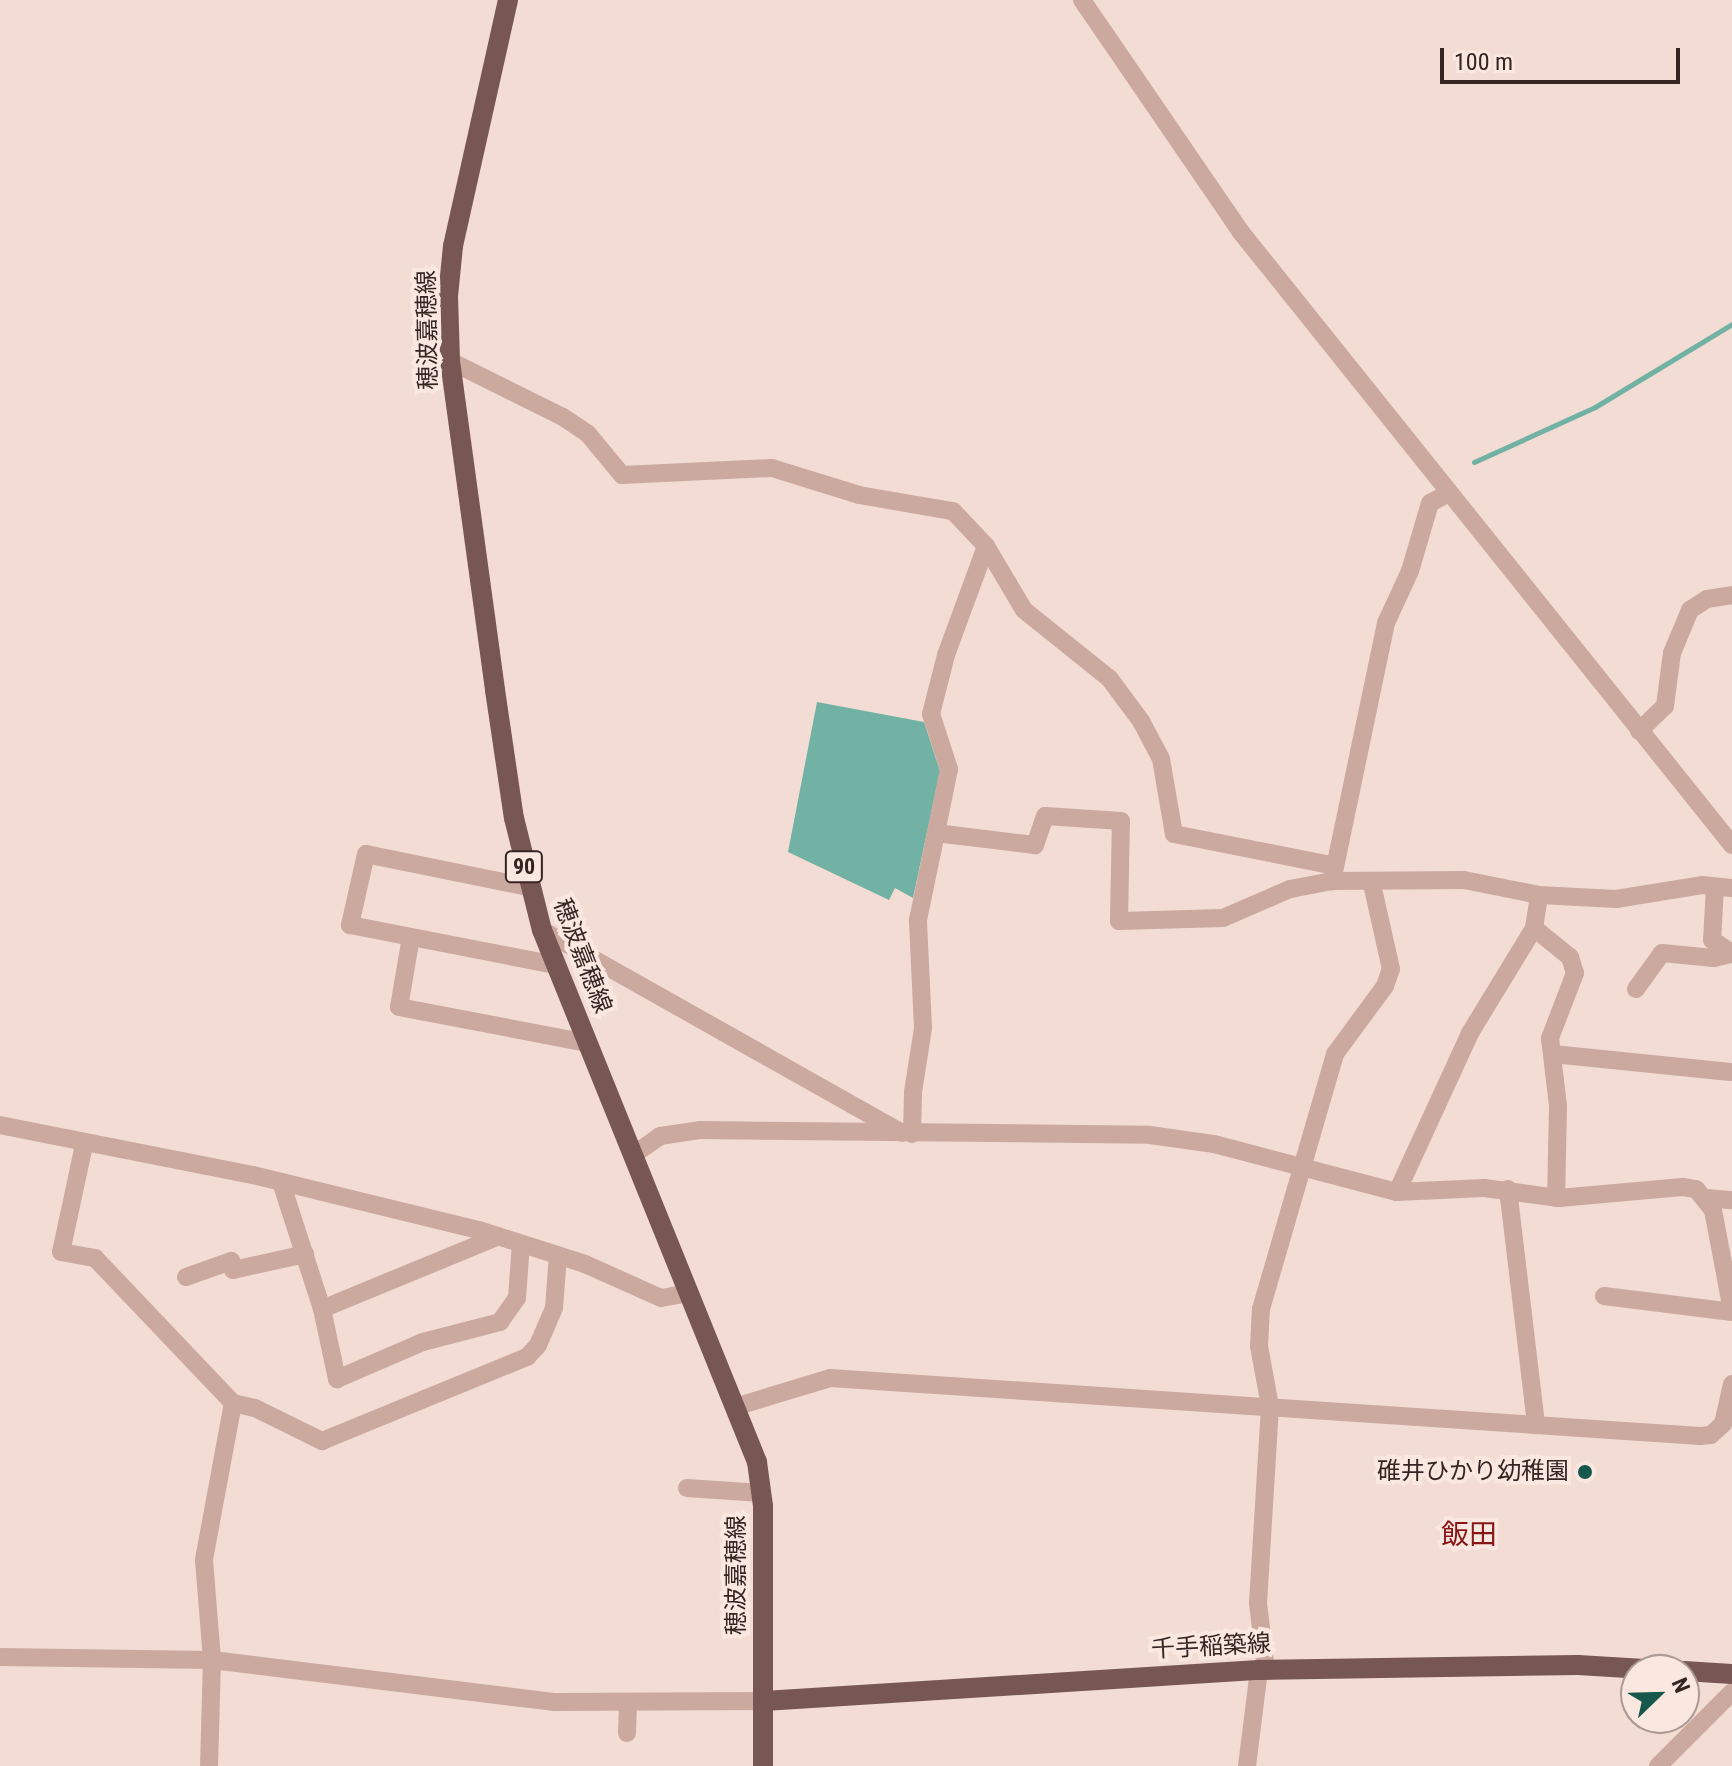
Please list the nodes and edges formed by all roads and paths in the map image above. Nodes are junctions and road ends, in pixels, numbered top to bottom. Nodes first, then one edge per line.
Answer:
1 (508, 0) edge
2 (1082, 0) edge
3 (450, 361) junction
4 (1447, 494) junction
5 (986, 546) junction
6 (1732, 595) edge
7 (1639, 731) junction
8 (936, 833) junction
9 (1730, 843) edge
10 (1334, 873) junction
11 (1372, 884) junction
12 (528, 887) junction
13 (1723, 887) edge
14 (1539, 895) junction
15 (1534, 928) junction
16 (542, 930) junction
17 (411, 937) junction
18 (1732, 954) edge
19 (556, 965) junction
20 (1636, 989) dead end
21 (587, 1043) junction
22 (1553, 1054) junction
23 (1731, 1067) edge
24 (0, 1125) edge
25 (908, 1134) junction
26 (84, 1145) junction
27 (633, 1155) junction
28 (1299, 1166) junction
29 (281, 1182) junction
30 (1508, 1189) junction
31 (1397, 1192) junction
32 (1556, 1198) junction
33 (1707, 1198) junction
34 (1732, 1200) edge
35 (499, 1236) junction
36 (521, 1244) junction
37 (305, 1254) junction
38 (558, 1255) junction
39 (186, 1277) dead end
40 (690, 1293) junction
41 (1604, 1296) dead end
42 (322, 1309) junction
43 (1732, 1312) edge
44 (1732, 1384) edge
45 (233, 1403) junction
46 (738, 1406) junction
47 (1270, 1406) junction
48 (1536, 1425) junction
49 (687, 1488) dead end
50 (761, 1493) junction
51 (0, 1657) edge
52 (212, 1660) junction
53 (1620, 1668) edge
54 (1262, 1670) junction
55 (1700, 1672) edge
56 (1732, 1674) edge
57 (1732, 1692) edge
58 (764, 1701) junction
59 (628, 1702) junction
60 (627, 1733) dead end
61 (209, 1766) edge
62 (763, 1766) edge
63 (1247, 1766) edge
64 (1658, 1766) edge

1 - 3 main road, 穂波嘉穂線 / 90
2 - 4 street
3 - 5 street
3 - 12 main road, 穂波嘉穂線 / 90
4 - 7 street
4 - 10 street
5 - 8 street
5 - 10 street
6 - 7 street
7 - 9 street
8 - 10 street
8 - 25 street
10 - 11 street
11 - 14 street
11 - 28 street
12 - 16 main road, 穂波嘉穂線 / 90
12 - 17 street
13 - 14 street
13 - 18 street
14 - 15 street
15 - 22 street
15 - 31 street
16 - 19 main road, 穂波嘉穂線 / 90
16 - 25 street
17 - 19 street
17 - 21 street
18 - 20 street
19 - 21 main road, 穂波嘉穂線 / 90
21 - 27 main road, 穂波嘉穂線 / 90
22 - 23 street
22 - 32 street
24 - 26 street
25 - 27 street
25 - 28 street
26 - 29 street
26 - 45 street
27 - 40 main road, 穂波嘉穂線 / 90
28 - 31 street
28 - 47 street
29 - 35 street
29 - 37 street
30 - 31 street
30 - 32 street
30 - 48 street
32 - 33 street
33 - 34 street
33 - 43 street
35 - 36 street
35 - 42 street
36 - 38 street
36 - 42 street
37 - 39 street
37 - 42 street
38 - 40 street
38 - 45 street
40 - 46 main road, 穂波嘉穂線 / 90
41 - 43 street
44 - 48 street
45 - 52 street
46 - 47 street
46 - 50 main road, 穂波嘉穂線 / 90
47 - 48 street
47 - 54 street
49 - 50 street
50 - 58 main road, 穂波嘉穂線 / 90
51 - 52 street
52 - 59 street
52 - 61 street
53 - 54 main road, 千手稲築線
54 - 58 main road, 千手稲築線
54 - 63 street
55 - 56 main road
57 - 64 street
58 - 59 street
58 - 62 main road, 穂波嘉穂線 / 90
59 - 60 street

